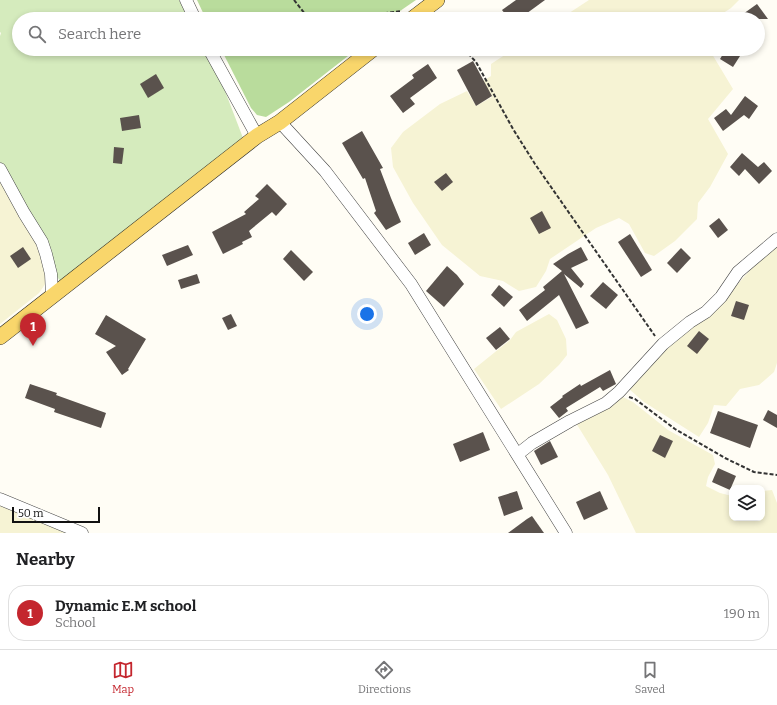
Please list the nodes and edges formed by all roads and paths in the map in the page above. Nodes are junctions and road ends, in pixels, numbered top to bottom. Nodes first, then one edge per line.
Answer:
1 (186, 0) edge
2 (294, 0) edge
3 (432, 4) edge
4 (192, 12) edge
5 (303, 12) edge
6 (391, 12) edge
7 (421, 12) edge
8 (213, 56) edge
9 (364, 56) edge
10 (470, 56) edge
11 (280, 122) junction
12 (257, 136) junction
13 (0, 169) edge
14 (777, 239) edge
15 (52, 296) junction
16 (0, 336) edge
17 (663, 344) junction
18 (619, 392) junction
19 (518, 454) junction
20 (777, 475) edge
21 (0, 499) edge
22 (82, 533) edge
23 (566, 533) edge

1 - 4 street
2 - 5 path
3 - 6 path
3 - 7 main road
8 - 12 street
9 - 11 main road
10 - 17 path
11 - 12 main road
11 - 19 street
12 - 15 main road
13 - 15 street
14 - 17 street
15 - 16 main road
17 - 18 street
18 - 19 street
18 - 20 path
19 - 23 street
21 - 22 street

